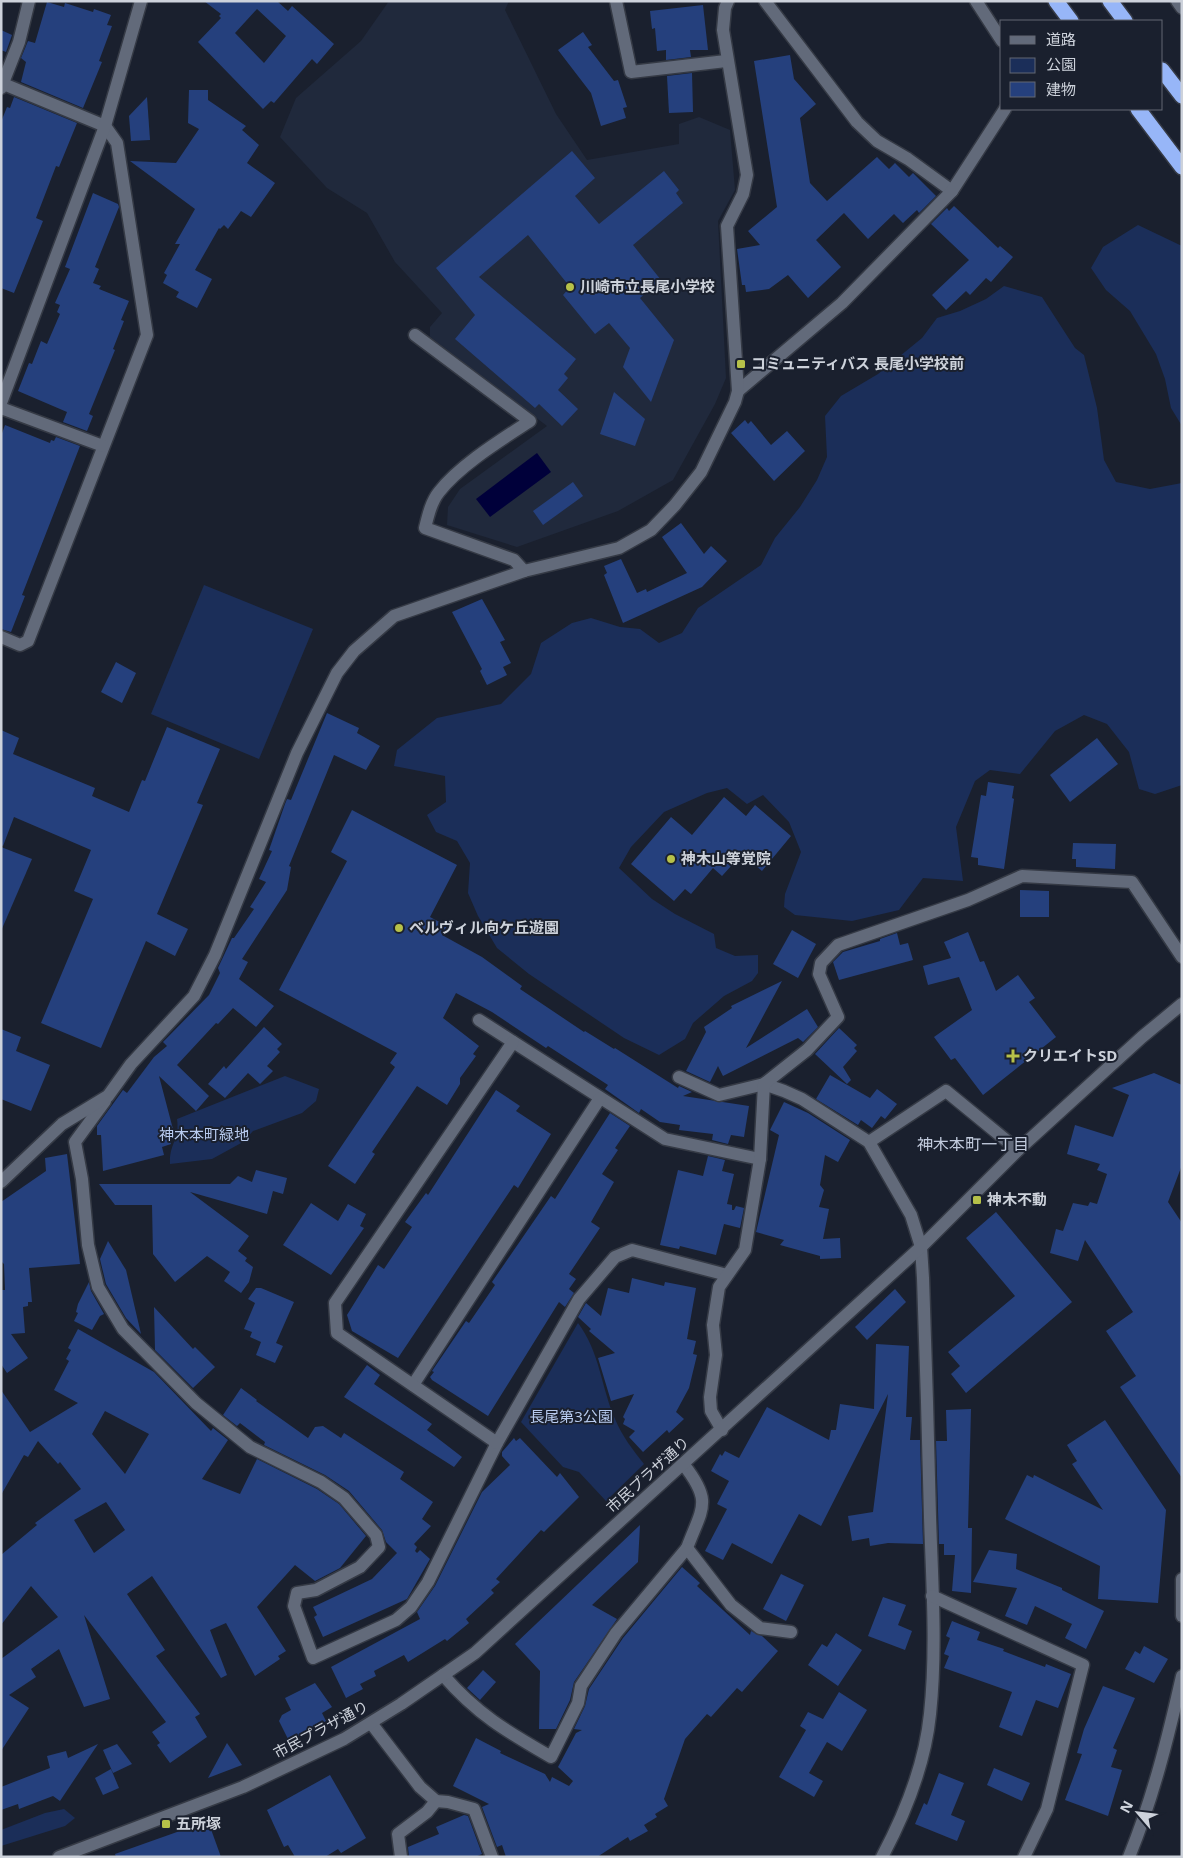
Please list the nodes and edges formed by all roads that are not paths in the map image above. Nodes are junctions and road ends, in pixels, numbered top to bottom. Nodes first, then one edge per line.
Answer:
1 (29, 1) edge
2 (141, 1) edge
3 (616, 1) edge
4 (728, 1) edge
5 (765, 1) edge
6 (976, 1) edge
7 (1056, 1) edge
8 (1110, 1) edge
9 (1177, 1) edge
10 (1182, 8) edge
11 (1070, 20) edge
12 (1124, 20) edge
13 (1000, 38) edge
14 (726, 60) junction
15 (1163, 71) edge
16 (2, 85) edge
17 (1182, 96) edge
18 (1004, 110) edge
19 (1139, 110) edge
20 (105, 126) junction
21 (1182, 167) edge
22 (952, 191) junction
23 (415, 335) dead end
24 (738, 391) junction
25 (1, 403) edge
26 (1, 408) edge
27 (103, 446) junction
28 (524, 572) junction
29 (1, 637) edge
30 (1182, 957) edge
31 (1179, 1010) edge
32 (479, 1020) dead end
33 (513, 1042) junction
34 (679, 1077) dead end
35 (764, 1084) junction
36 (108, 1096) junction
37 (600, 1098) junction
38 (869, 1142) junction
39 (1018, 1150) junction
40 (760, 1159) junction
41 (1, 1182) edge
42 (921, 1246) junction
43 (727, 1275) junction
44 (413, 1385) junction
45 (722, 1430) junction
46 (497, 1442) junction
47 (684, 1465) junction
48 (687, 1548) junction
49 (1182, 1579) edge
50 (932, 1596) junction
51 (1182, 1616) edge
52 (791, 1632) dead end
53 (443, 1675) junction
54 (1182, 1676) edge
55 (371, 1723) junction
56 (436, 1801) junction
57 (73, 1855) edge
58 (59, 1857) edge
59 (401, 1857) edge
60 (492, 1857) edge
61 (882, 1857) edge
62 (1024, 1857) edge
63 (1129, 1857) edge

1 - 16 street
2 - 20 street
3 - 14 street
4 - 14 street
5 - 22 street
6 - 13 street
7 - 11 highway
8 - 12 highway
9 - 10 street
14 - 24 street
15 - 17 highway
16 - 20 street
18 - 22 street
19 - 21 highway
20 - 25 street
20 - 27 street
22 - 24 street
23 - 28 street
24 - 28 street
26 - 27 street
27 - 29 street
28 - 36 street
30 - 35 street
31 - 39 street, 市民プラザ通り
32 - 33 street
33 - 37 street
33 - 44 street
34 - 35 street
35 - 38 street
35 - 40 street
36 - 41 street
36 - 46 street
37 - 40 street
37 - 44 street
38 - 39 street
38 - 42 street
39 - 42 street, 市民プラザ通り
40 - 43 street
42 - 45 street, 市民プラザ通り
42 - 50 street
43 - 45 street
43 - 46 street
44 - 46 street
45 - 47 street, 市民プラザ通り
47 - 48 street
47 - 53 street, 市民プラザ通り
48 - 52 street
48 - 53 street
49 - 51 street
50 - 61 street
50 - 62 street
53 - 55 street, 市民プラザ通り
54 - 63 street
55 - 56 street
55 - 57 street, 市民プラザ通り
56 - 59 street
56 - 60 street
57 - 58 street, 市民プラザ通り

